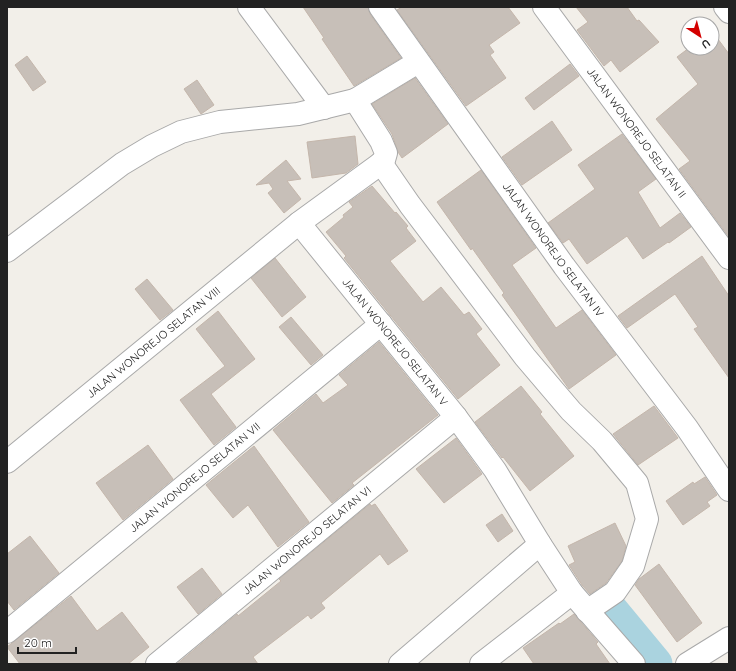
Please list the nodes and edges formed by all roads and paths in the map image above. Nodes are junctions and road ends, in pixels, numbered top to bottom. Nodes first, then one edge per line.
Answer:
1 (248, 7) edge
2 (544, 7) edge
3 (725, 7) edge
4 (385, 9) edge
5 (729, 12) edge
6 (418, 62) junction
7 (355, 100) junction
8 (324, 108) junction
9 (376, 167) junction
10 (299, 223) junction
11 (7, 251) edge
12 (729, 258) edge
13 (382, 324) junction
14 (456, 417) junction
15 (7, 462) edge
16 (729, 490) edge
17 (540, 544) junction
18 (572, 593) junction
19 (587, 610) junction
20 (7, 632) edge
21 (729, 638) edge
22 (157, 664) edge
23 (400, 664) edge
24 (481, 664) edge
25 (634, 664) edge
26 (687, 664) edge

1 - 8 street
2 - 12 street, JALAN WONOREJO SELATAN II
3 - 5 street
4 - 6 street, JALAN WONOREJO SELATAN IV
6 - 7 street
6 - 16 street, JALAN WONOREJO SELATAN IV
7 - 8 street
7 - 9 street
8 - 11 street
9 - 10 street
9 - 19 street
10 - 13 street, JALAN WONOREJO SELATAN V
10 - 15 street, JALAN WONOREJO SELATAN VIII
13 - 14 street, JALAN WONOREJO SELATAN V
13 - 20 street, JALAN WONOREJO SELATAN VII
14 - 17 street, JALAN WONOREJO SELATAN V
14 - 22 street, JALAN WONOREJO SELATAN VI
17 - 18 street, JALAN WONOREJO SELATAN V
17 - 23 street
18 - 19 street, JALAN WONOREJO SELATAN V
18 - 24 street
19 - 25 street, JALAN WONOREJO SELATAN V
21 - 26 street

